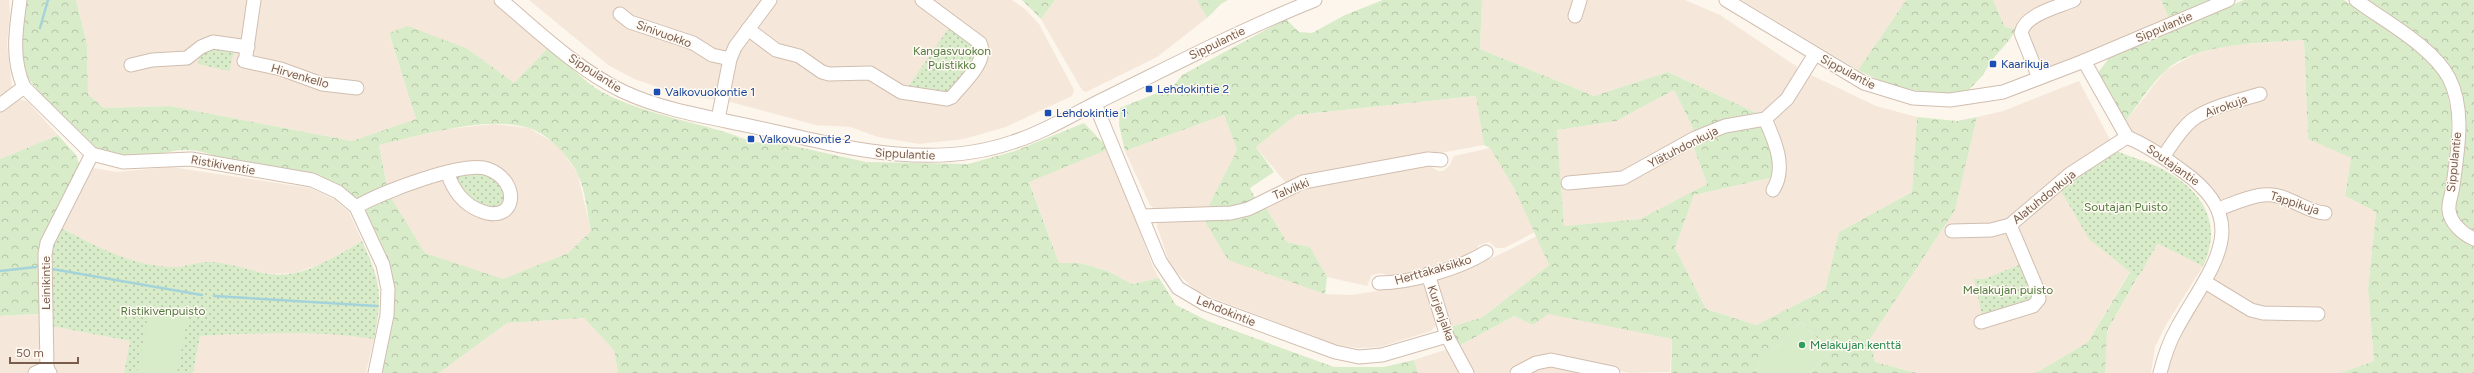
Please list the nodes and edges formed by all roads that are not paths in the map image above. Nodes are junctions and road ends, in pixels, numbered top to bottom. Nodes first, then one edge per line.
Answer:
1 (254, 0) edge
2 (501, 0) edge
3 (770, 0) edge
4 (922, 0) edge
5 (1315, 0) edge
6 (1580, 0) edge
7 (1727, 0) edge
8 (2074, 0) edge
9 (2228, 0) edge
10 (2356, 0) edge
11 (16, 1) edge
12 (620, 14) dead end
13 (1575, 16) dead end
14 (748, 29) junction
15 (248, 47) junction
16 (1815, 54) junction
17 (730, 59) junction
18 (2084, 61) junction
19 (131, 65) dead end
20 (2039, 78) junction
21 (24, 87) junction
22 (357, 88) dead end
23 (2260, 94) dead end
24 (1095, 104) junction
25 (0, 105) edge
26 (718, 119) junction
27 (1765, 119) junction
28 (2127, 137) junction
29 (92, 154) junction
30 (2163, 157) junction
31 (1441, 160) dead end
32 (448, 174) junction
33 (1568, 183) dead end
34 (1773, 190) dead end
35 (356, 207) junction
36 (2218, 209) junction
37 (2325, 213) dead end
38 (1142, 216) junction
39 (2010, 225) junction
40 (1952, 231) dead end
41 (2474, 239) edge
42 (1486, 252) dead end
43 (1428, 274) junction
44 (2205, 282) junction
45 (1379, 283) dead end
46 (2318, 314) dead end
47 (1981, 322) dead end
48 (1447, 336) junction
49 (44, 371) edge
50 (375, 373) edge
51 (1467, 373) edge
52 (1517, 373) edge
53 (1613, 373) edge
54 (2161, 373) edge

1 - 15 street
2 - 26 street, Sippulantie
3 - 14 street
4 - 14 street
5 - 24 street, Sippulantie
6 - 13 street
7 - 16 street, Sippulantie
8 - 20 street
9 - 18 street, Sippulantie
10 - 41 street, Sippulantie
11 - 21 street
12 - 17 street, Sinivuokko
14 - 17 street
15 - 19 street
15 - 22 street, Hirvenkello
16 - 20 street, Sippulantie
16 - 27 street
17 - 26 street
18 - 20 street, Sippulantie
18 - 28 street
21 - 25 street
21 - 29 street
23 - 30 street, Airokuja
24 - 26 street, Sippulantie
24 - 38 street, Lehdokintie
27 - 33 street, Ylätuhdonkuja
27 - 34 street
28 - 30 street, Soutajantie
28 - 39 street, Alatuhdonkuja
29 - 35 street, Ristikiventie
29 - 49 street, Leinikintie
30 - 36 street, Soutajantie
31 - 38 street, Talvikki
32 - 32 street
32 - 35 street
35 - 50 street, Ristikiventie
36 - 37 street, Tappikuja
36 - 44 street, Soutajantie
38 - 48 street, Lehdokintie
39 - 40 street, Alatuhdonkuja
39 - 47 street
42 - 43 street, Herttakaksikko
43 - 45 street, Herttakaksikko
43 - 48 street, Kurjenjalka
44 - 46 street
44 - 54 street, Soutajantie
48 - 51 street, Kurjenjalka
52 - 53 street

